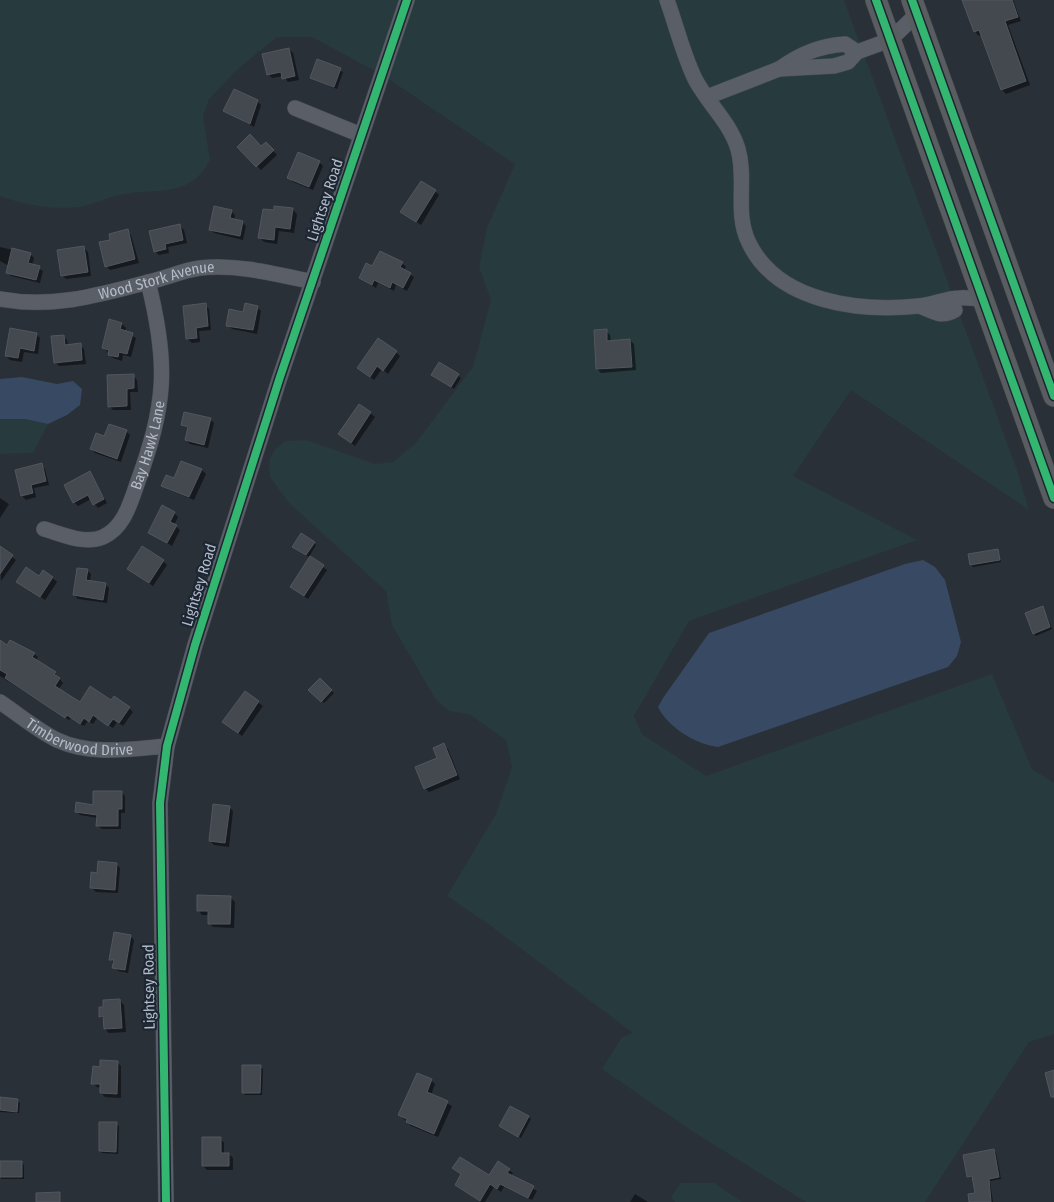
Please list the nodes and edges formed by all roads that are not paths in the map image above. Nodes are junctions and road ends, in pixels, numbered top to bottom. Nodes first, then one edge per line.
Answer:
1 (408, 0) edge
2 (667, 0) edge
3 (876, 0) edge
4 (915, 7) edge
5 (890, 40) junction
6 (856, 52) junction
7 (778, 69) junction
8 (708, 97) junction
9 (295, 108) dead end
10 (361, 135) junction
11 (148, 282) junction
12 (313, 282) junction
13 (0, 299) edge
14 (983, 299) junction
15 (1054, 396) edge
16 (1054, 498) edge
17 (44, 528) dead end
18 (0, 702) edge
19 (167, 746) junction
20 (166, 1202) edge

1 - 10 street, Lightsey Road
2 - 8 street
3 - 5 highway
4 - 5 street
4 - 15 highway
5 - 6 street
5 - 14 highway
6 - 7 street
6 - 7 street
7 - 8 street
8 - 14 street
9 - 10 street
10 - 12 street, Lightsey Road
11 - 12 street, Wood Stork Avenue
11 - 13 street, Wood Stork Avenue
11 - 17 street, Bay Hawk Lane
12 - 19 street, Lightsey Road
14 - 16 highway
18 - 19 street, Timberwood Drive
19 - 20 street, Lightsey Road

